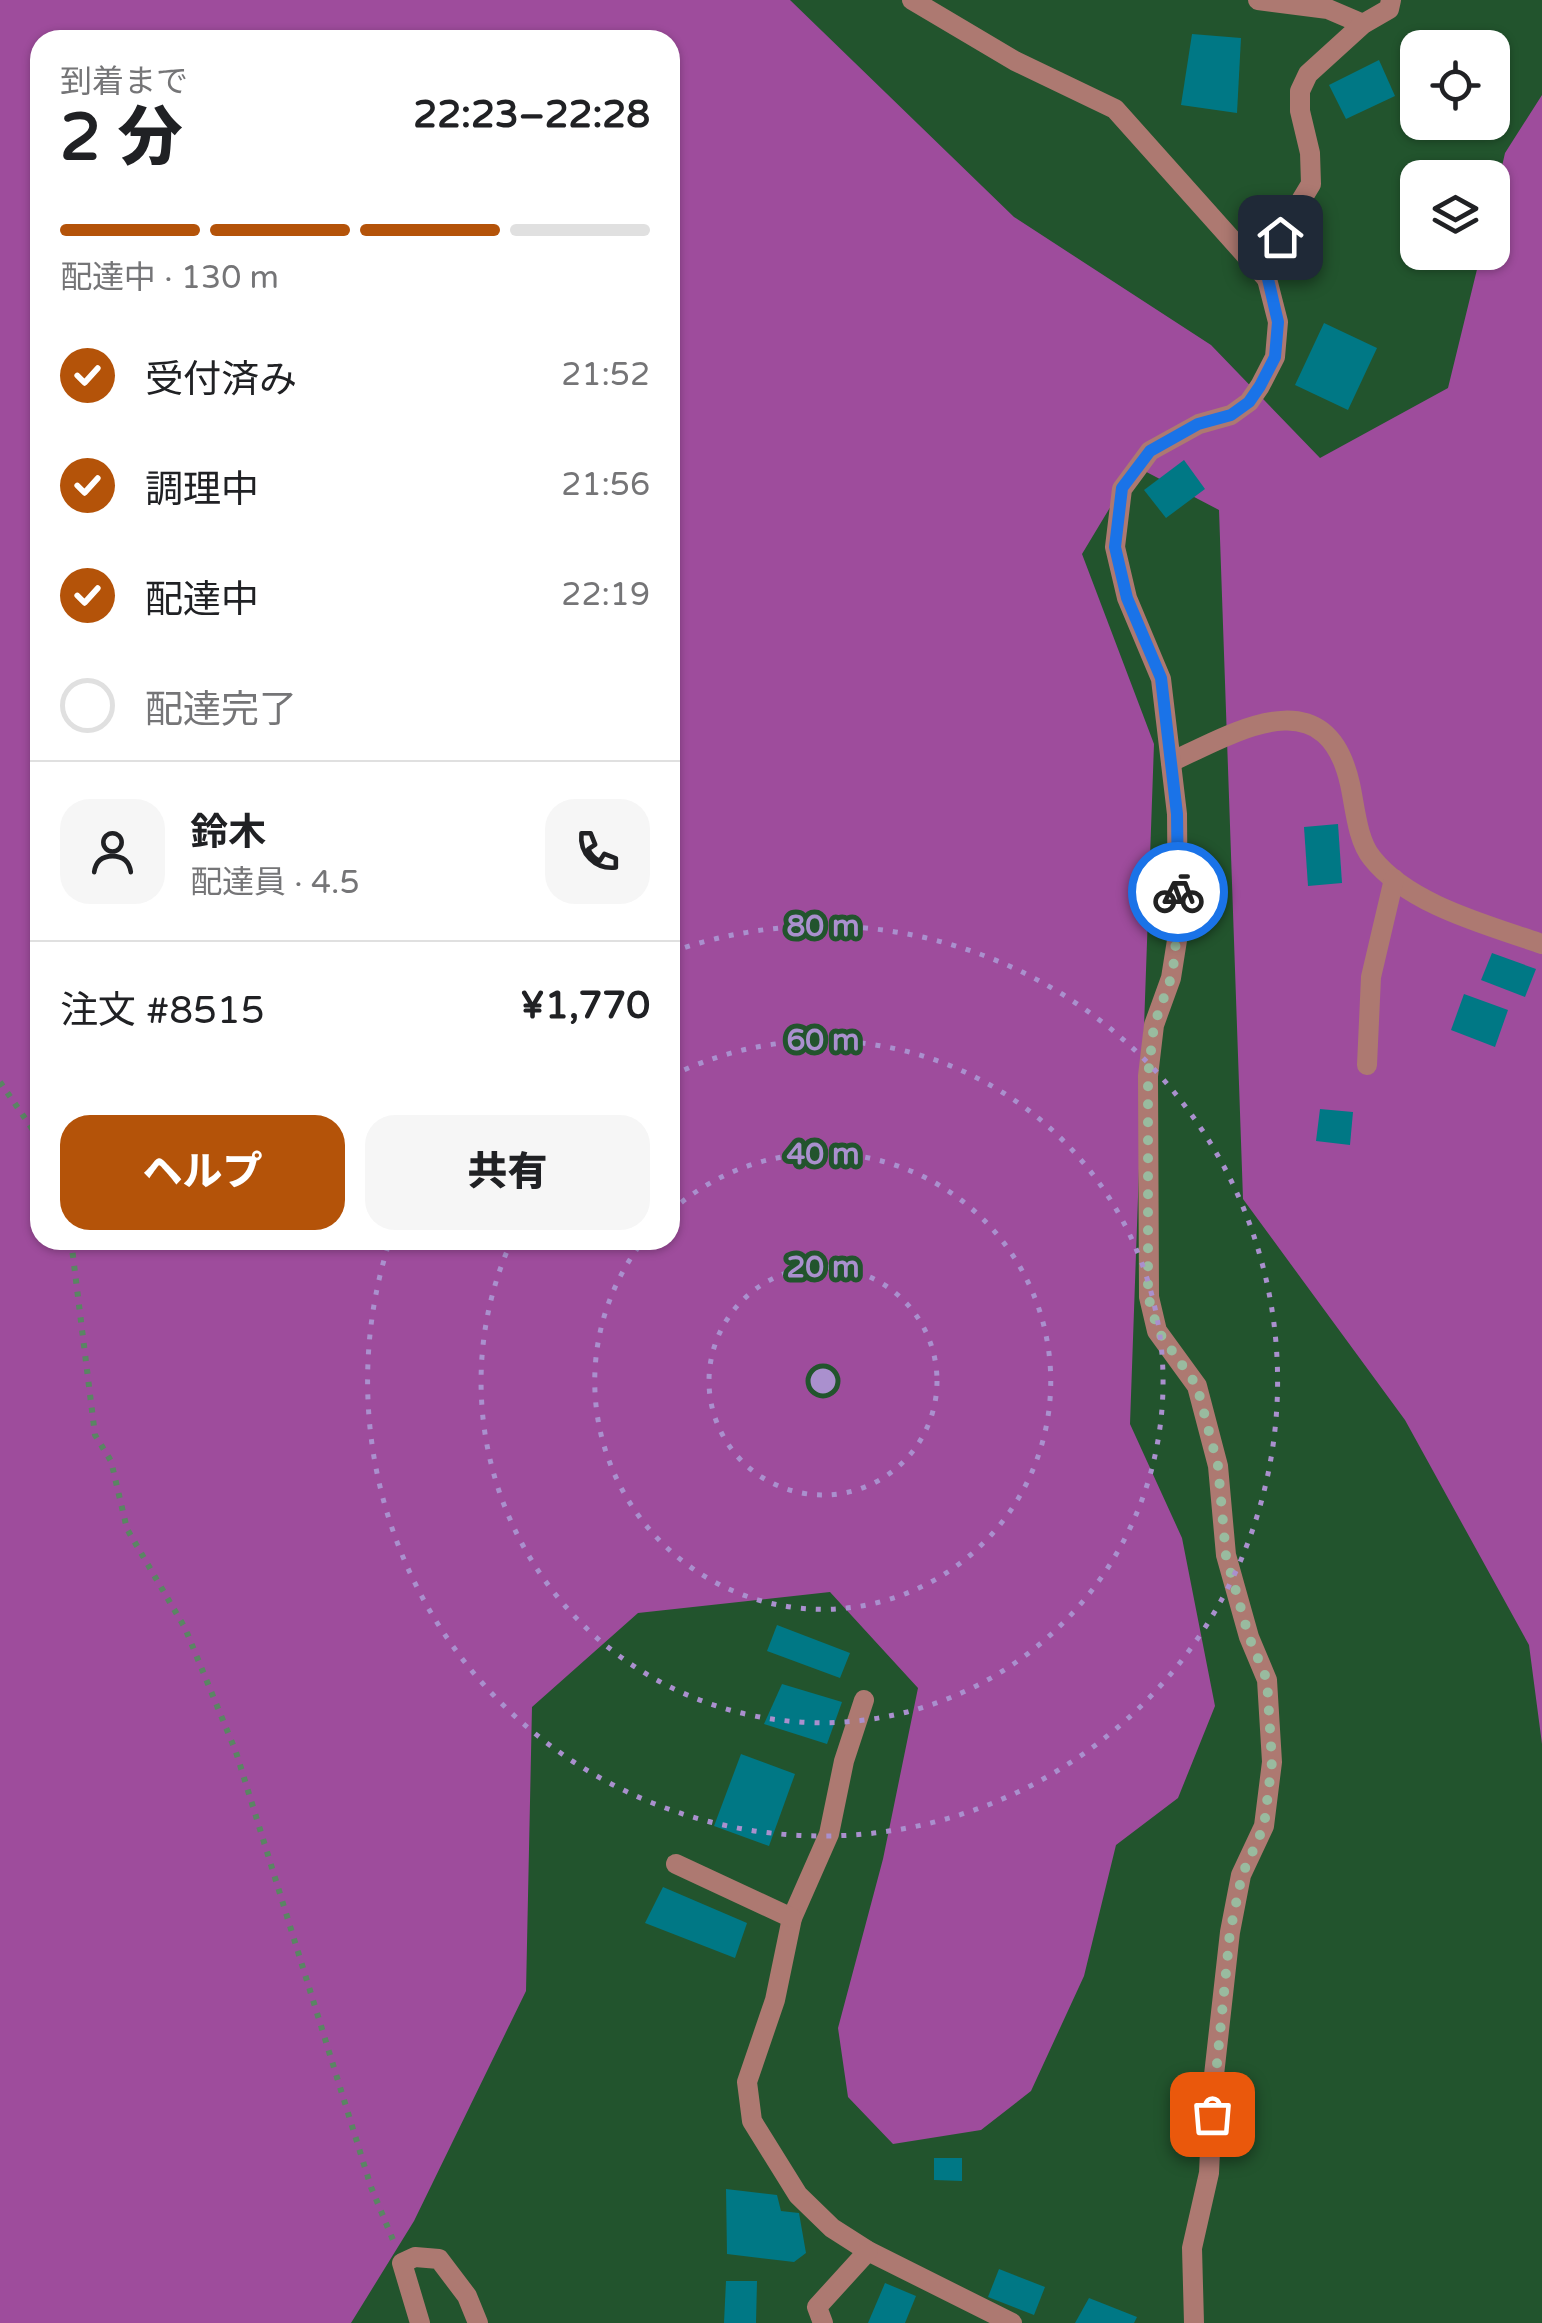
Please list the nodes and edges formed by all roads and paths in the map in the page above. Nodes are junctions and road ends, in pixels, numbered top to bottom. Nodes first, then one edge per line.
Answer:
1 (912, 0) edge
2 (1258, 0) edge
3 (1391, 0) edge
4 (1364, 24) junction
5 (1268, 279) junction
6 (1171, 762) junction
7 (1394, 879) junction
8 (1542, 944) edge
9 (1366, 1065) dead end
10 (0, 1082) edge
11 (30, 1126) edge
12 (72, 1250) edge
13 (864, 1700) dead end
14 (676, 1864) dead end
15 (792, 1918) junction
16 (868, 2251) junction
17 (402, 2263) junction
18 (420, 2323) edge
19 (478, 2323) edge
20 (823, 2323) edge
21 (1012, 2323) edge
22 (1194, 2323) edge

1 - 5 street
2 - 4 street
3 - 4 street
4 - 5 street
5 - 6 street
6 - 7 street
6 - 22 street
7 - 8 street
7 - 9 street
10 - 11 path
12 - 17 path
13 - 15 street
14 - 15 street
15 - 16 street
16 - 20 street
16 - 21 street
17 - 18 street
17 - 19 street

